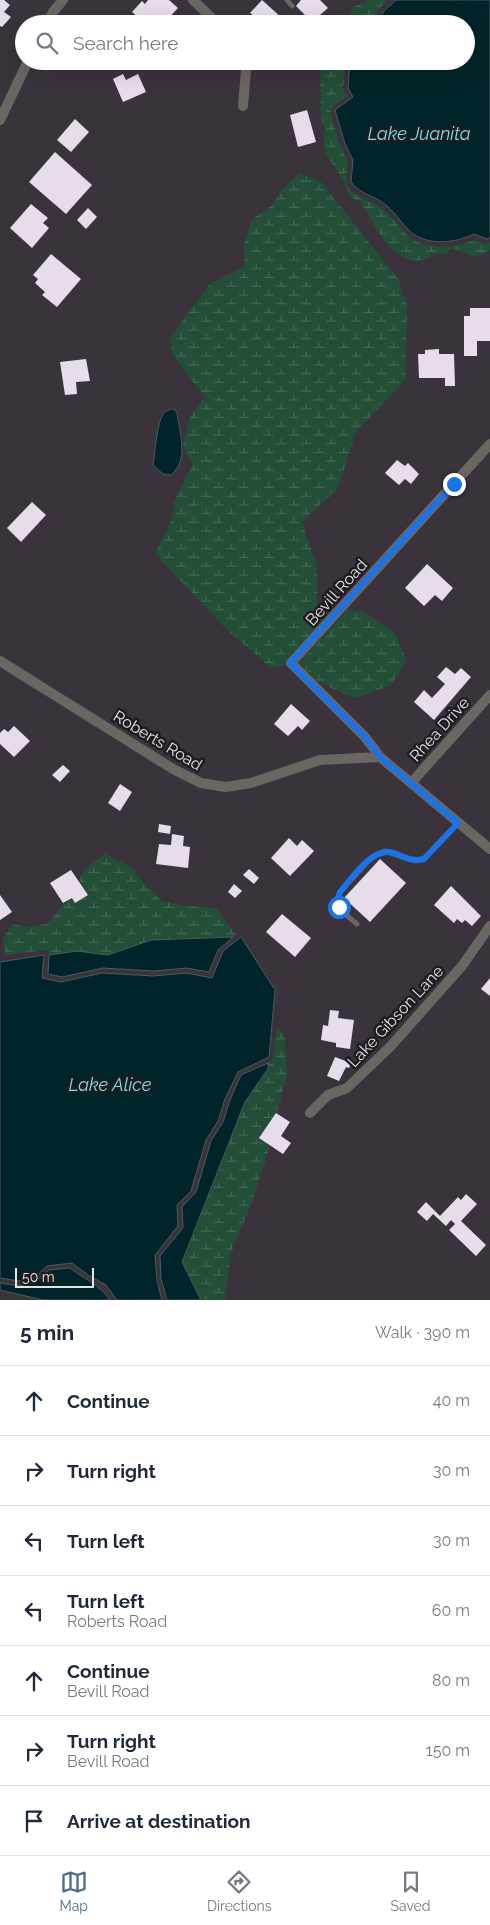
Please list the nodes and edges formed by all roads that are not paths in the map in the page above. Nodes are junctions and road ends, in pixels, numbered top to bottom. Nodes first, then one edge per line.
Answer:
1 (63, 0) edge
2 (193, 0) edge
3 (287, 0) edge
4 (292, 6) dead end
5 (51, 15) edge
6 (209, 15) edge
7 (24, 70) edge
8 (246, 70) edge
9 (243, 106) dead end
10 (0, 120) edge
11 (490, 444) edge
12 (0, 661) edge
13 (490, 695) edge
14 (380, 757) junction
15 (411, 783) junction
16 (458, 823) junction
17 (490, 849) edge
18 (357, 924) dead end
19 (490, 926) edge
20 (310, 1113) dead end

1 - 5 street
2 - 6 street
3 - 4 lane
7 - 10 street
8 - 9 street
11 - 14 street, Bevill Road
12 - 14 street, Roberts Road
13 - 15 street, Rhea Drive
14 - 15 street
15 - 16 street
16 - 17 street
16 - 18 lane
19 - 20 street, Lake Gibson Lane

